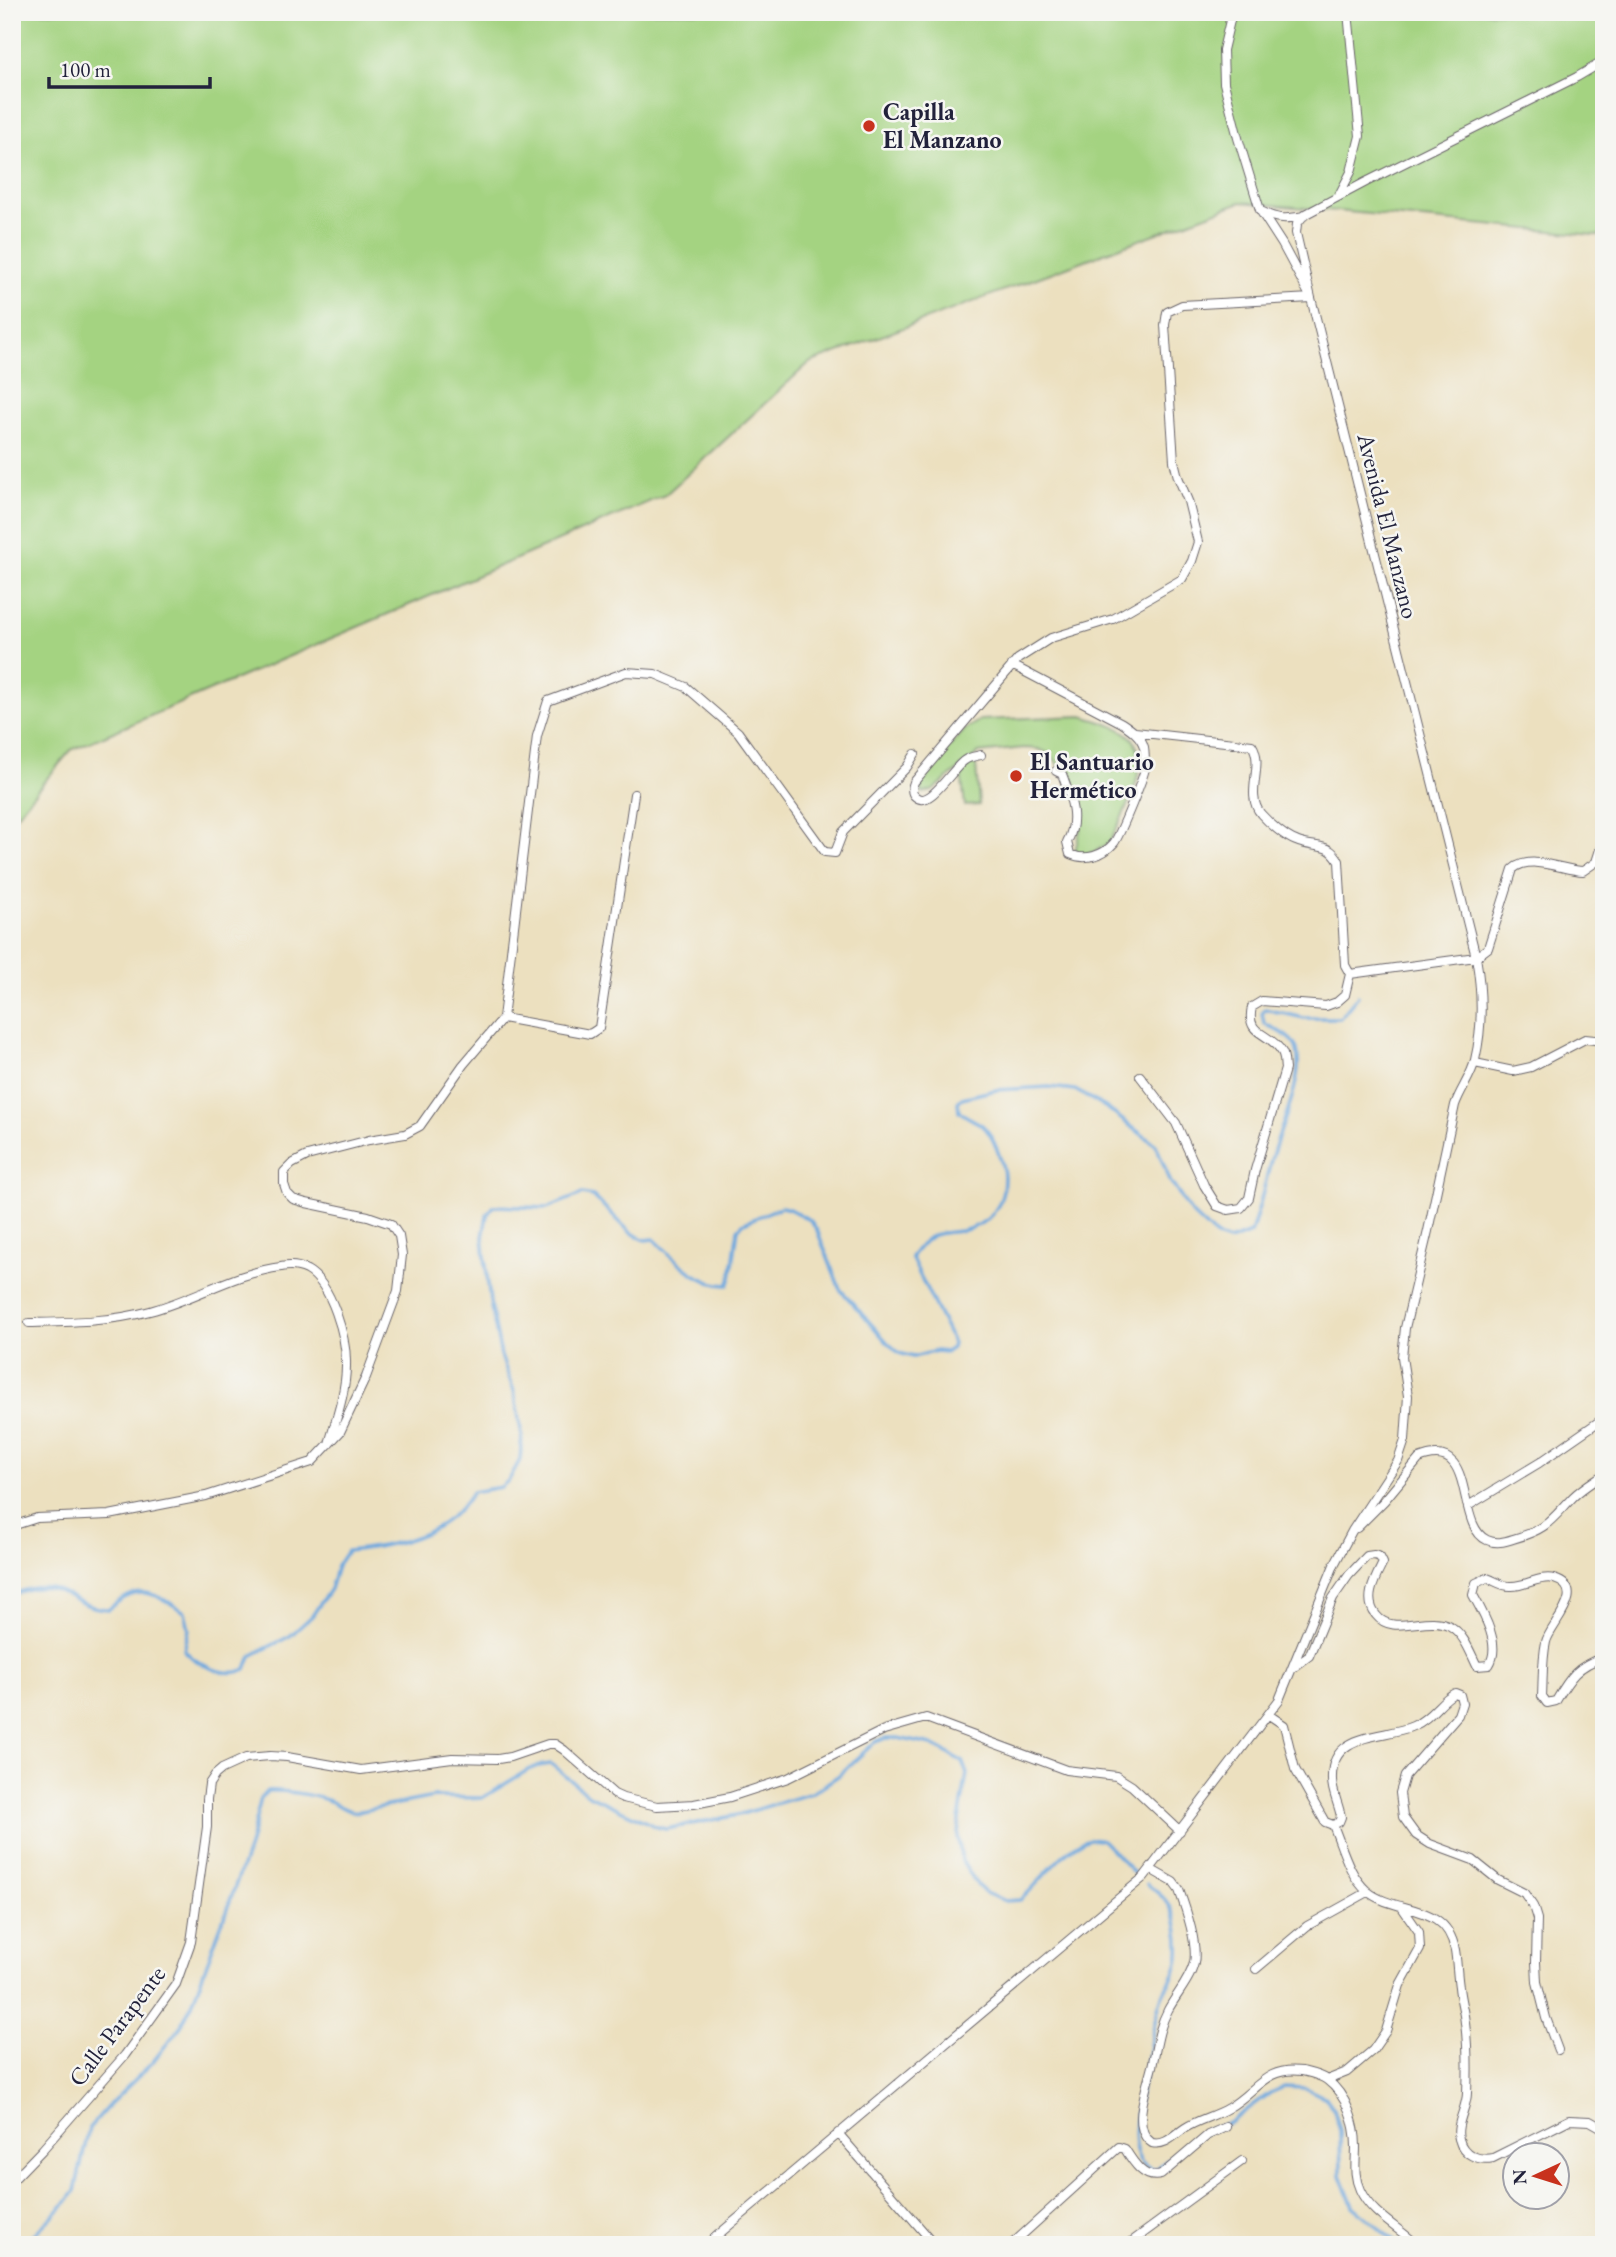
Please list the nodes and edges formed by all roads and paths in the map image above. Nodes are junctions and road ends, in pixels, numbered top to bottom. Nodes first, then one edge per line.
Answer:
1 (1231, 12) edge
2 (1348, 12) edge
3 (1604, 61) edge
4 (1350, 172) junction
5 (1366, 182) junction
6 (1339, 195) junction
7 (1260, 210) junction
8 (1304, 215) junction
9 (1311, 298) junction
10 (1012, 665) junction
11 (1135, 732) junction
12 (915, 754) dead end
13 (981, 755) dead end
14 (1056, 771) dead end
15 (634, 793) dead end
16 (1604, 837) edge
17 (1476, 957) junction
18 (1350, 974) junction
19 (503, 1018) junction
20 (1604, 1041) edge
21 (1475, 1063) junction
22 (1140, 1076) dead end
23 (29, 1323) dead end
24 (1604, 1418) edge
25 (328, 1447) junction
26 (1604, 1474) edge
27 (1468, 1506) junction
28 (12, 1526) edge
29 (1352, 1531) junction
30 (1604, 1657) edge
31 (1293, 1668) junction
32 (1269, 1715) junction
33 (1333, 1825) junction
34 (1180, 1831) junction
35 (1150, 1869) junction
36 (1368, 1892) junction
37 (1401, 1906) junction
38 (1256, 1969) dead end
39 (1558, 2050) dead end
40 (1327, 2081) junction
41 (1226, 2127) dead end
42 (1604, 2129) edge
43 (838, 2133) junction
44 (1242, 2161) dead end
45 (12, 2181) edge
46 (706, 2245) edge
47 (936, 2245) edge
48 (1011, 2245) edge
49 (1127, 2245) edge
50 (1418, 2245) edge

1 - 7 street, Avenida El Manzano
2 - 4 street
3 - 5 street
4 - 5 street
4 - 6 street
5 - 6 street
6 - 8 street
7 - 8 street
7 - 9 street, Avenida El Manzano
8 - 9 street
9 - 10 street
9 - 17 street, Avenida El Manzano
10 - 11 street
10 - 13 street
11 - 14 street
11 - 18 street
12 - 19 street
15 - 19 street
16 - 17 street
17 - 18 street
17 - 21 street, Avenida El Manzano
18 - 22 street
19 - 25 street
20 - 21 street
21 - 29 street
23 - 25 street
24 - 27 street
25 - 28 street
26 - 27 street
27 - 29 street
29 - 31 street
30 - 31 street
31 - 32 street
32 - 33 street
32 - 34 street
33 - 36 street
33 - 39 street
34 - 35 street
34 - 45 street, Calle Parapente
35 - 40 street
35 - 43 street
36 - 37 street
36 - 38 street
37 - 40 street
37 - 42 street
40 - 50 street
41 - 48 street
43 - 46 street
43 - 47 street
44 - 49 street

